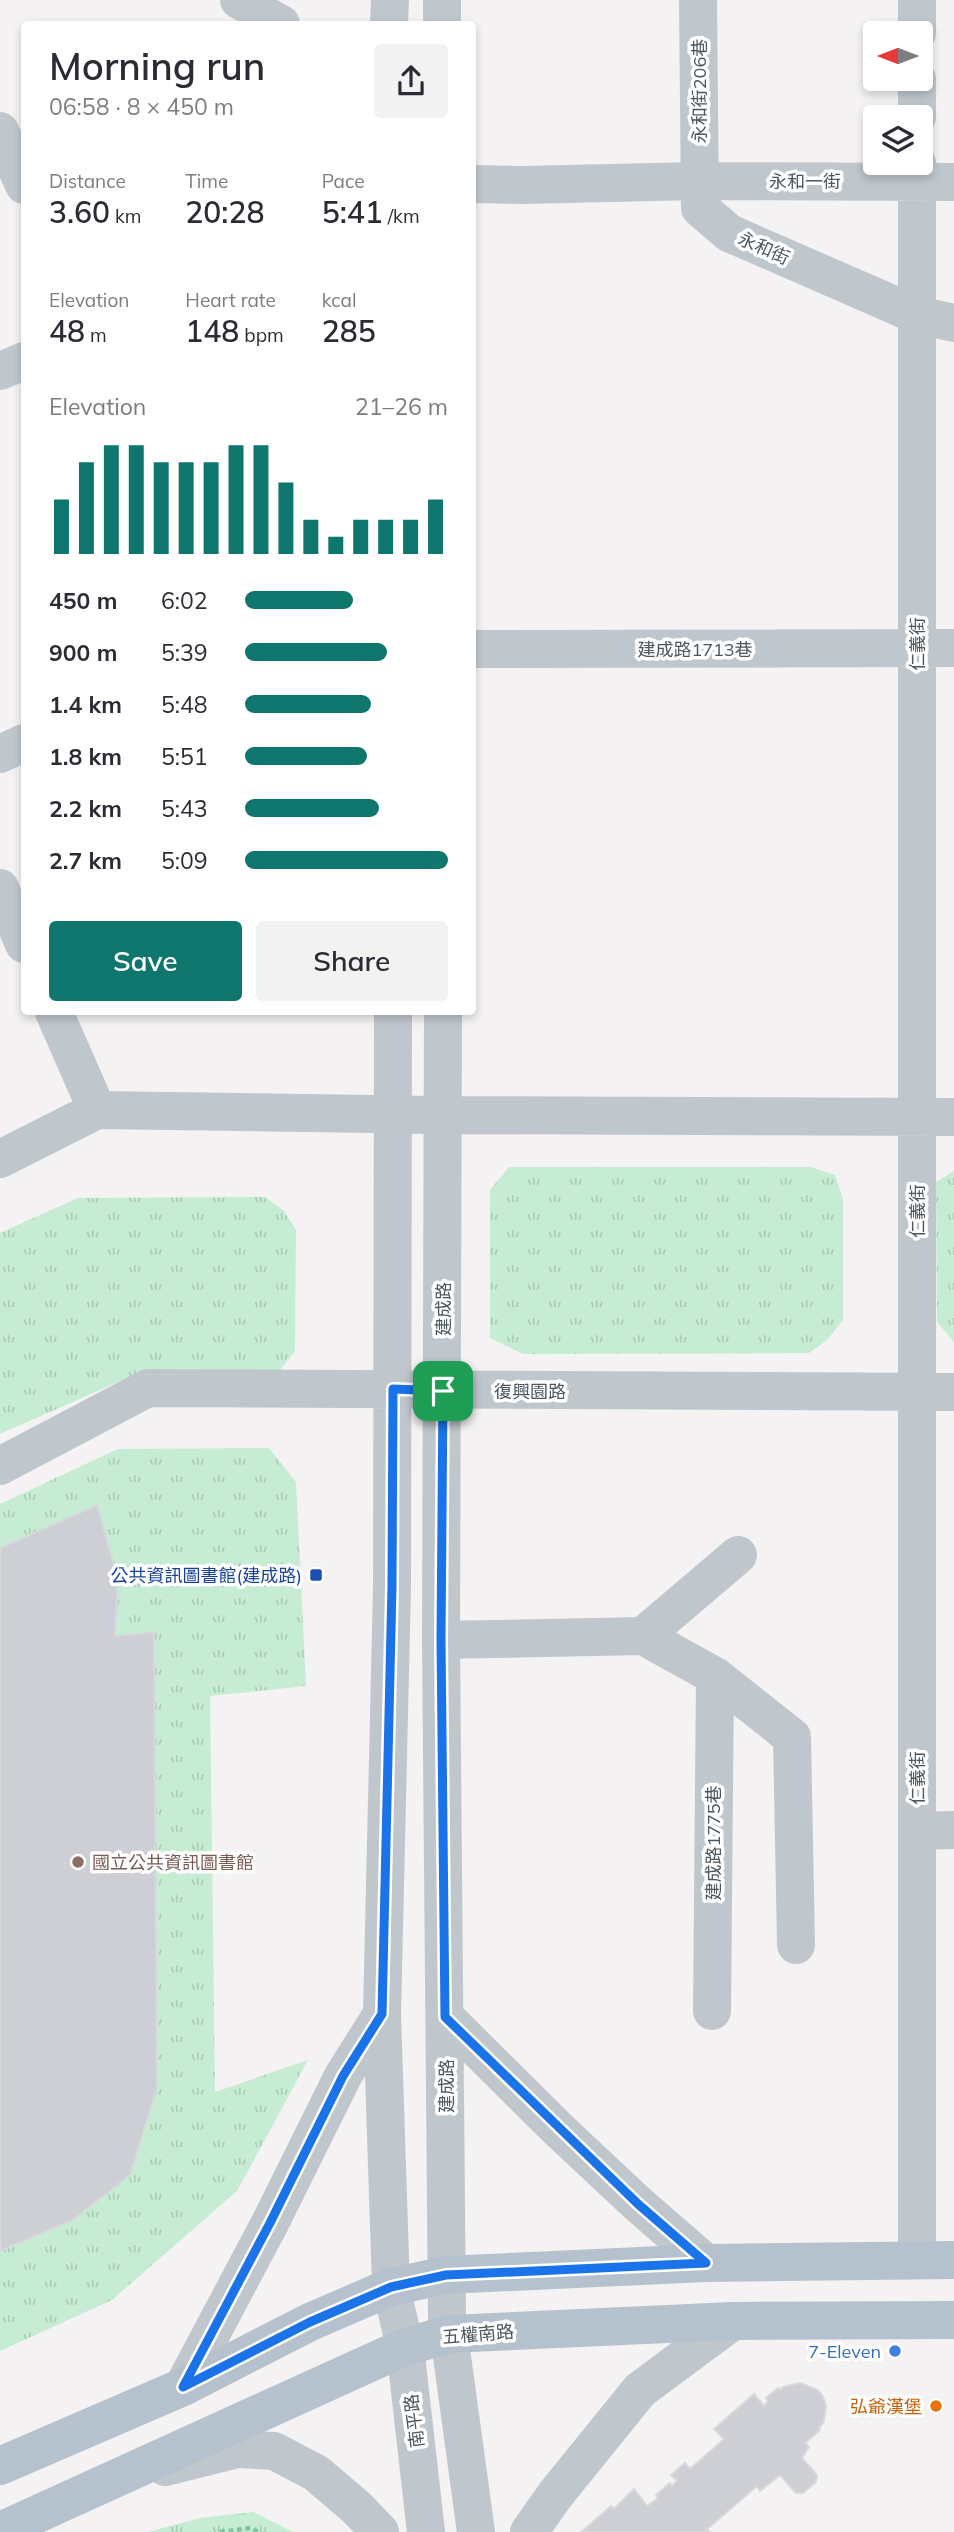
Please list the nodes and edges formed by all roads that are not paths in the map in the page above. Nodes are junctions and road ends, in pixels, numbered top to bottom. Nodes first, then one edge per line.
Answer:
1 (239, 0) edge
2 (390, 0) edge
3 (443, 0) edge
4 (698, 0) edge
5 (917, 0) edge
6 (276, 21) edge
7 (389, 21) edge
8 (442, 21) edge
9 (917, 21) edge
10 (0, 131) edge
11 (863, 174) edge
12 (917, 175) edge
13 (929, 175) edge
14 (21, 178) edge
15 (699, 181) junction
16 (954, 181) edge
17 (476, 184) edge
18 (917, 315) junction
19 (954, 323) edge
20 (21, 361) edge
21 (0, 371) edge
22 (917, 648) junction
23 (954, 648) edge
24 (476, 649) edge
25 (21, 744) edge
26 (0, 754) edge
27 (0, 888) edge
28 (21, 937) edge
29 (55, 1015) edge
30 (393, 1015) edge
31 (443, 1015) edge
32 (97, 1110) junction
33 (393, 1114) junction
34 (443, 1115) junction
35 (936, 1117) edge
36 (0, 1159) edge
37 (393, 1389) junction
38 (443, 1391) junction
39 (936, 1392) edge
40 (0, 1466) edge
41 (738, 1556) dead end
42 (643, 1636) junction
43 (441, 1640) junction
44 (715, 1676) junction
45 (936, 1830) edge
46 (796, 1945) dead end
47 (712, 2011) dead end
48 (382, 2014) junction
49 (445, 2017) junction
50 (936, 2260) edge
51 (706, 2263) junction
52 (446, 2275) junction
53 (397, 2315) junction
54 (954, 2320) edge
55 (733, 2321) junction
56 (448, 2327) junction
57 (183, 2387) junction
58 (0, 2466) edge
59 (115, 2479) junction
60 (0, 2531) edge
61 (380, 2532) edge
62 (426, 2532) edge
63 (476, 2532) edge
64 (529, 2532) edge

1 - 6 street
2 - 7 street
3 - 8 street
4 - 15 street, 永和街206巷
5 - 9 street
10 - 14 street
11 - 15 street, 永和一街
12 - 18 street, 仁義街
13 - 16 street, 永和一街
15 - 17 street
15 - 18 street, 永和街
18 - 19 street, 永和街
18 - 22 street, 仁義街
20 - 21 street
22 - 23 street, 建成路1713巷
22 - 24 street, 建成路1713巷
22 - 35 street, 仁義街
25 - 26 street
27 - 28 street
29 - 32 street
30 - 33 street
31 - 34 street, 建成路
32 - 33 street
32 - 36 street
33 - 34 street
33 - 37 street
34 - 35 street
34 - 38 street, 建成路
35 - 39 street, 仁義街
37 - 38 street, 復興園路
37 - 40 street, 復興園路
37 - 48 street
38 - 39 street, 復興園路
38 - 43 street, 建成路
39 - 45 street, 仁義街
41 - 42 street
42 - 43 street
42 - 44 street
43 - 49 street, 建成路
44 - 46 street
44 - 47 street, 建成路1775巷
45 - 50 street, 仁義街
48 - 53 street
48 - 57 street
49 - 51 street
49 - 52 street, 建成路
50 - 51 main road, 五權南路
51 - 52 main road, 五權南路
52 - 53 main road, 五權南路
52 - 56 street, 建成路
53 - 56 main road, 五權南路
53 - 57 main road, 五權南路
53 - 59 main road, 五權南路
53 - 62 street, 南平路
54 - 55 main road, 五權南路
55 - 56 main road, 五權南路
55 - 64 street
56 - 63 street
57 - 58 main road, 五權南路
59 - 60 main road, 五權南路
59 - 61 street

